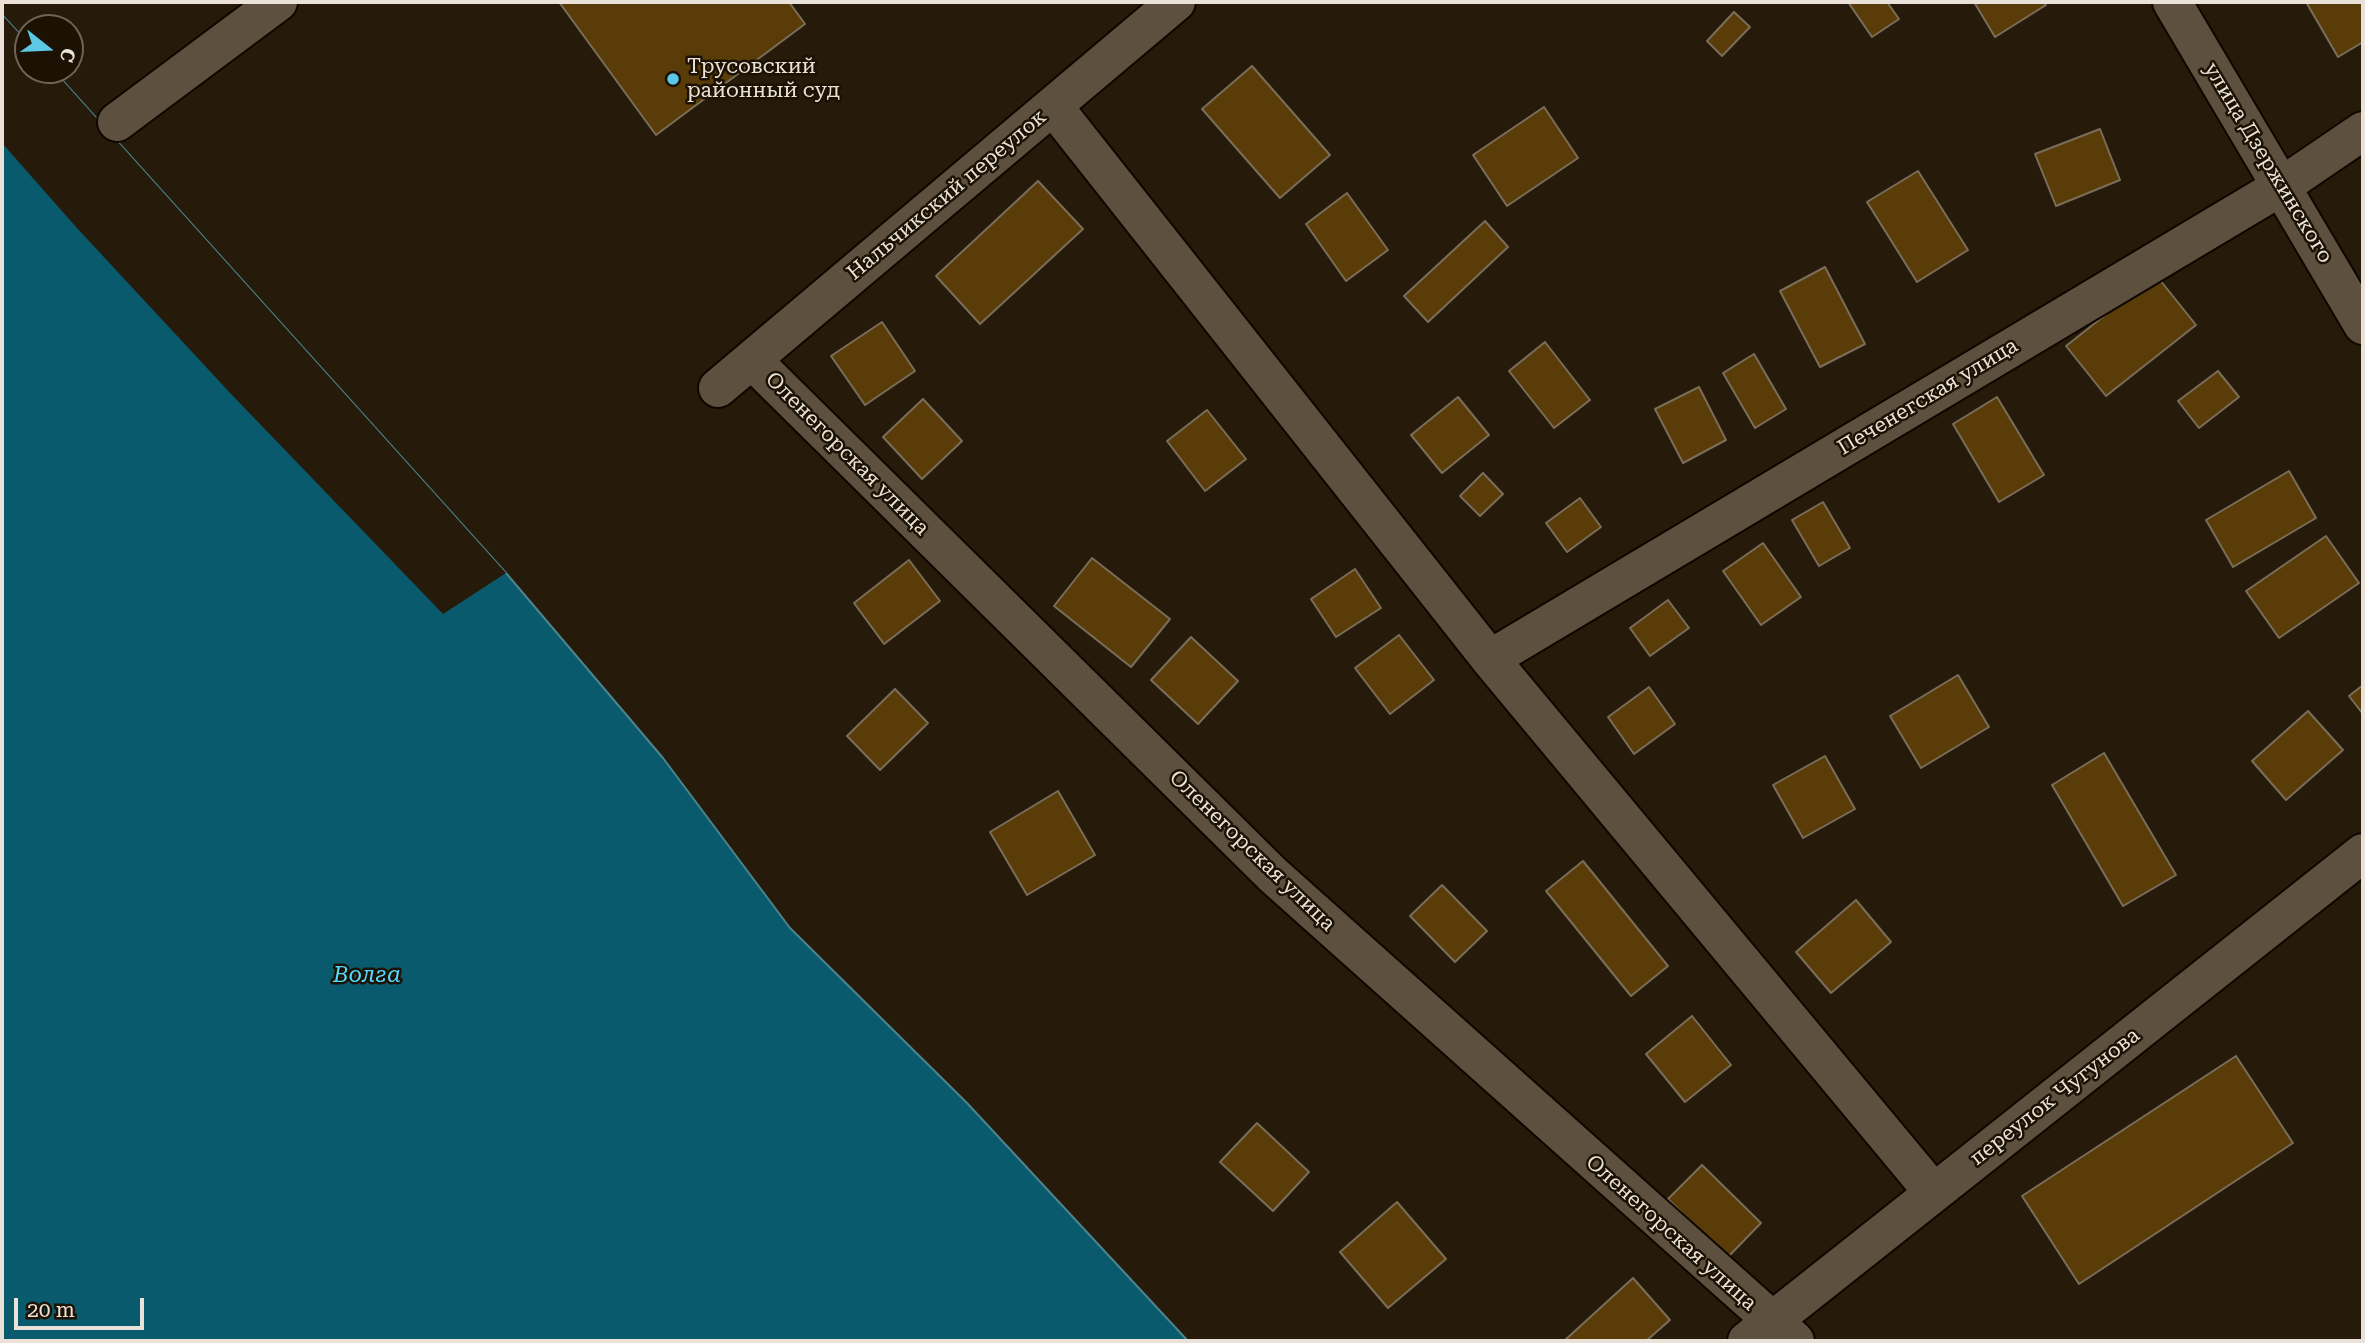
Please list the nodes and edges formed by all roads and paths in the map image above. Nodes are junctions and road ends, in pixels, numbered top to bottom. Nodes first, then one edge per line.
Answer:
1 (278, 2) edge
2 (1176, 2) edge
3 (2172, 2) edge
4 (1053, 106) junction
5 (117, 122) dead end
6 (2363, 131) edge
7 (2282, 186) junction
8 (2363, 325) edge
9 (752, 360) junction
10 (718, 388) dead end
11 (1490, 659) junction
12 (2363, 853) edge
13 (1934, 1193) junction
14 (1771, 1335) edge

1 - 5 street
2 - 4 street, Нальчикский переулок
3 - 7 street, улица Дзержинского
4 - 9 street, Нальчикский переулок
4 - 11 street
6 - 7 street, Печенегская улица
7 - 8 street, улица Дзержинского
7 - 11 street, Печенегская улица
9 - 10 street, Нальчикский переулок
9 - 14 street, Оленегорская улица
11 - 13 street
12 - 13 street, переулок Чугунова
13 - 14 street, переулок Чугунова

